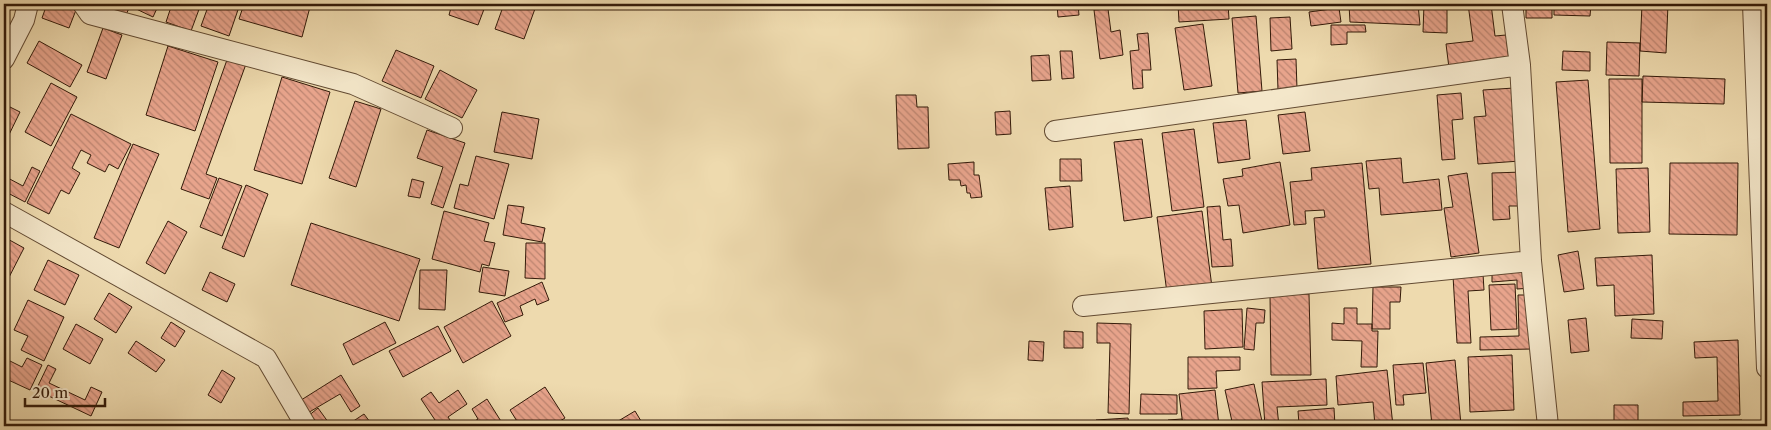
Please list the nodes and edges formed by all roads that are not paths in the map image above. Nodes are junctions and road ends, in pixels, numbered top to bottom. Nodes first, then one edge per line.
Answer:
1 (28, 4) edge
2 (83, 4) edge
3 (1512, 4) edge
4 (1753, 4) edge
5 (4, 59) edge
6 (1520, 65) junction
7 (452, 128) dead end
8 (1055, 131) dead end
9 (4, 212) edge
10 (1531, 261) junction
11 (1082, 306) dead end
12 (1767, 368) edge
13 (306, 426) edge
14 (1548, 426) edge

1 - 5 street
2 - 7 street
3 - 6 street
4 - 12 street
6 - 8 street
6 - 10 street
9 - 13 street
10 - 11 street
10 - 14 street

